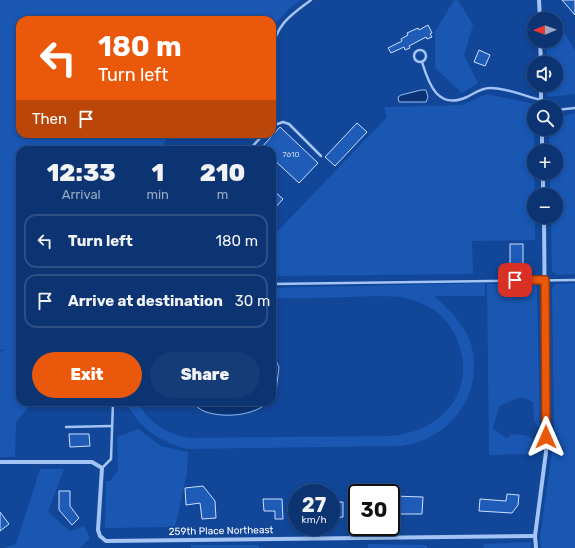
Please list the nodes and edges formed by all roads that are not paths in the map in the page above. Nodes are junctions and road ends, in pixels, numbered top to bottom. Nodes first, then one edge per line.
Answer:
1 (311, 0) edge
2 (539, 0) edge
3 (540, 12) edge
4 (276, 36) edge
5 (422, 62) junction
6 (541, 92) edge
7 (541, 100) joint
8 (575, 108) edge
9 (563, 109) edge
10 (276, 125) edge
11 (260, 138) edge
12 (253, 146) edge
13 (321, 156) dead end
14 (544, 224) edge
15 (545, 280) junction
16 (575, 280) edge
17 (276, 284) edge
18 (112, 406) edge
19 (112, 426) junction
20 (66, 427) dead end
21 (0, 462) edge
22 (102, 468) junction
23 (535, 536) junction
24 (536, 548) edge

1 - 4 lane
2 - 3 street
5 - 5 lane
5 - 7 lane
6 - 7 street
8 - 9 lane
10 - 13 lane
11 - 12 lane
14 - 15 street
15 - 16 lane
15 - 17 lane
15 - 23 street
18 - 19 lane
19 - 20 lane
19 - 22 lane
21 - 22 street
22 - 23 street, 259th Place Northeast
23 - 24 street

